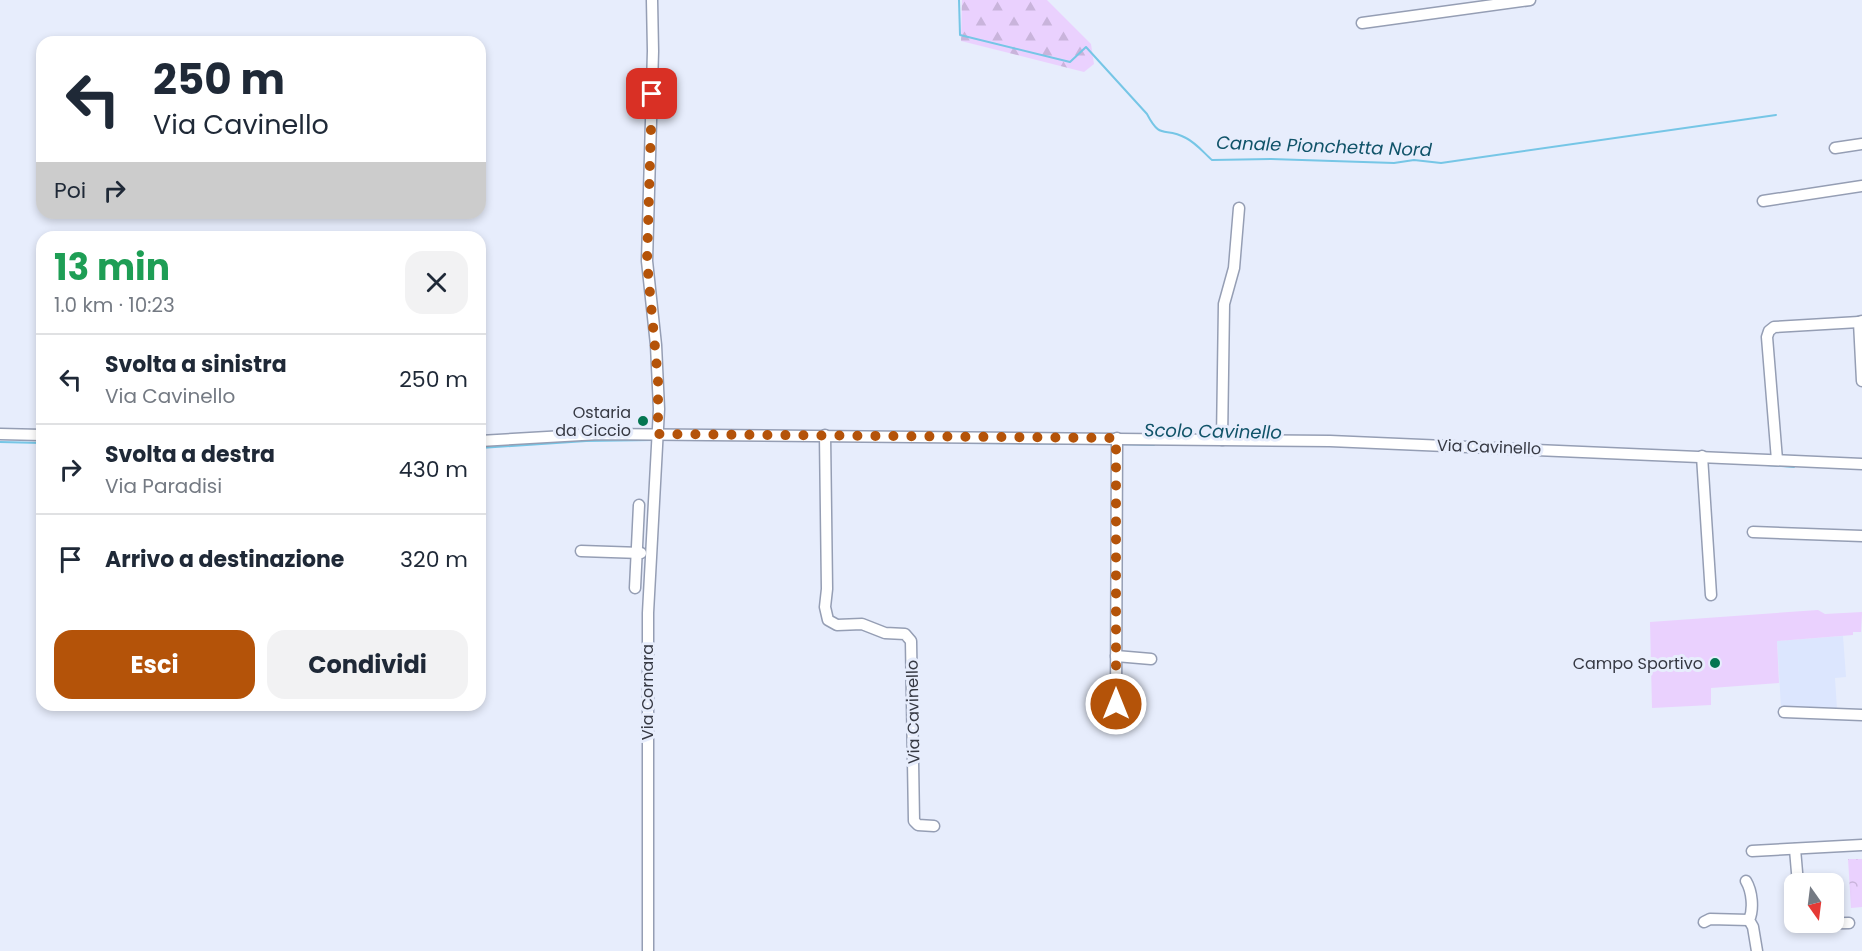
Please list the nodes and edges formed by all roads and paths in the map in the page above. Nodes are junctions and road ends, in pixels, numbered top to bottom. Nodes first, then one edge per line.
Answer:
1 (652, 0) edge
2 (1530, 0) edge
3 (1362, 23) dead end
4 (1862, 144) edge
5 (1836, 148) dead end
6 (1862, 186) edge
7 (1763, 201) dead end
8 (1239, 208) dead end
9 (1860, 321) edge
10 (1862, 381) edge
11 (0, 434) edge
12 (658, 434) junction
13 (36, 435) edge
14 (825, 439) junction
15 (1222, 440) junction
16 (486, 441) edge
17 (1116, 443) junction
18 (1702, 456) junction
19 (1777, 460) junction
20 (1862, 464) edge
21 (639, 505) dead end
22 (1753, 532) dead end
23 (1862, 536) edge
24 (581, 551) dead end
25 (637, 553) junction
26 (651, 553) junction
27 (635, 588) dead end
28 (1711, 595) dead end
29 (1116, 656) junction
30 (1151, 659) dead end
31 (1116, 704) dead end
32 (1784, 712) dead end
33 (1862, 715) edge
34 (934, 825) dead end
35 (1862, 845) edge
36 (1795, 849) junction
37 (1752, 851) dead end
38 (1797, 873) edge
39 (1746, 881) dead end
40 (1749, 920) junction
41 (1704, 922) dead end
42 (1844, 923) edge
43 (1848, 923) dead end
44 (648, 951) edge
45 (1757, 951) edge

1 - 12 street, Via Cornara
2 - 3 street
4 - 5 street
6 - 7 street
8 - 15 street
9 - 10 street
9 - 19 street
11 - 13 street
12 - 14 street, Via Cavinello
12 - 16 street, Via Cavinello
12 - 26 street, Via Cornara
14 - 17 street, Via Cavinello
14 - 34 street, Via Cavinello
15 - 17 street, Via Cavinello
15 - 18 street, Via Cavinello
17 - 29 street
18 - 19 street, Via Cavinello
18 - 28 street
19 - 20 street, Via Cavinello
21 - 25 street
22 - 23 street
24 - 25 street
25 - 26 street
25 - 27 street
26 - 44 street, Via Cornara
29 - 30 street
29 - 31 street
32 - 33 street
35 - 36 street
36 - 37 street
36 - 38 street
39 - 40 street
40 - 41 street
40 - 45 street
42 - 43 street

